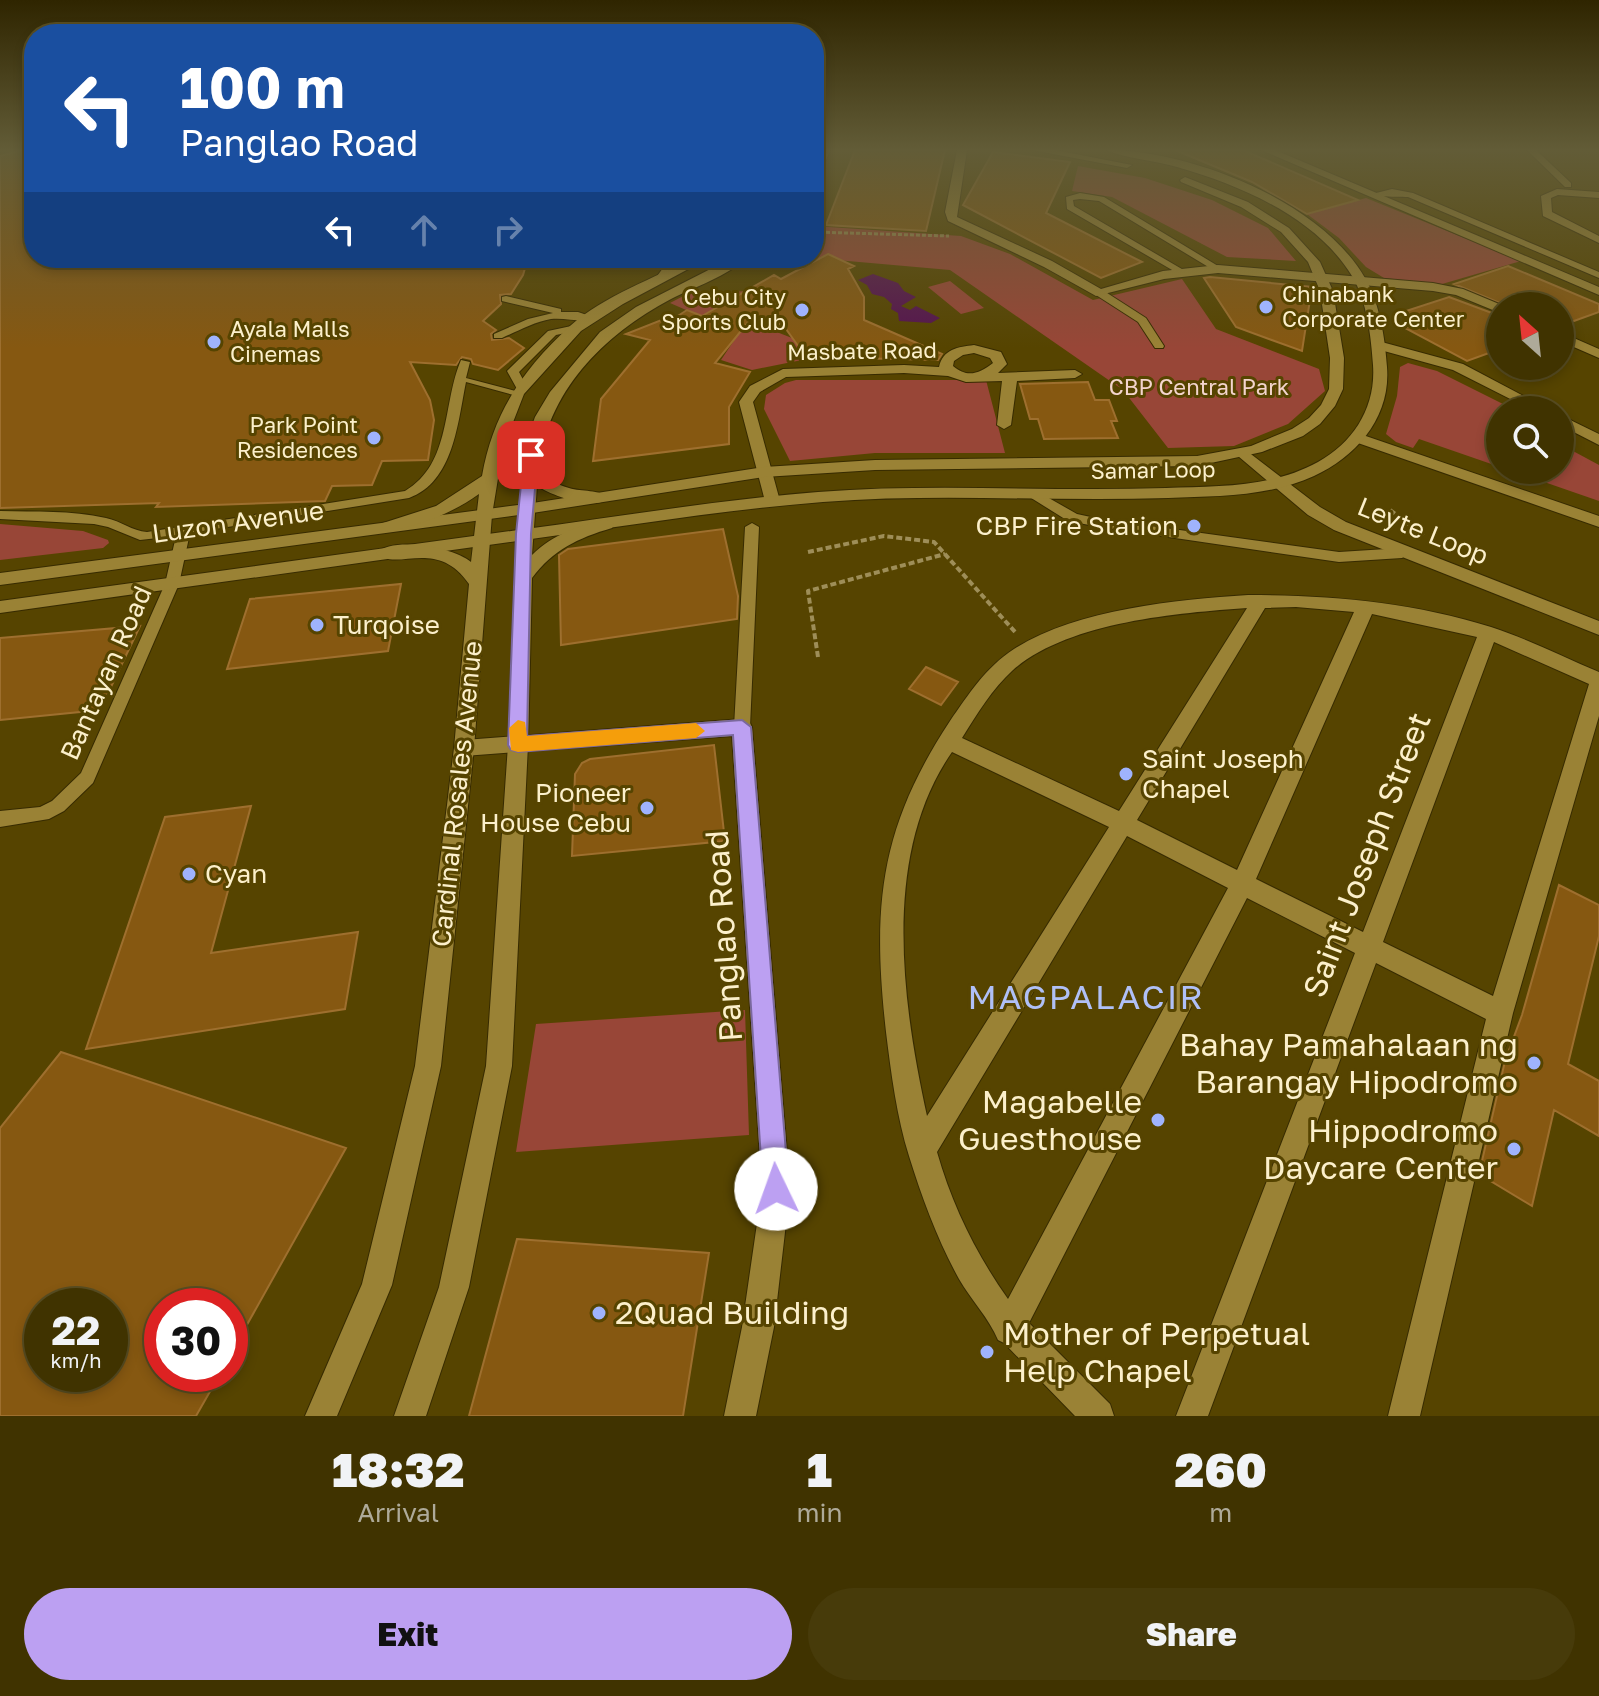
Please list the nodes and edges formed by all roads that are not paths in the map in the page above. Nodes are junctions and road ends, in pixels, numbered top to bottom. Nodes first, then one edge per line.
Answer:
1 (951, 216) edge
2 (1086, 216) edge
3 (1130, 216) edge
4 (1265, 216) edge
5 (1297, 216) edge
6 (1427, 216) edge
7 (1460, 216) edge
8 (1551, 216) edge
9 (1599, 240) edge
10 (668, 268) edge
11 (683, 268) edge
12 (722, 268) edge
13 (1218, 269) junction
14 (1182, 272) junction
15 (1599, 275) edge
16 (1324, 276) junction
17 (660, 279) junction
18 (1360, 279) junction
19 (1598, 290) edge
20 (1100, 293) junction
21 (506, 299) dead end
22 (523, 303) junction
23 (1486, 303) edge
24 (567, 314) junction
25 (591, 318) junction
26 (514, 329) junction
27 (498, 336) dead end
28 (1574, 342) edge
29 (1378, 345) junction
30 (1159, 346) dead end
31 (1599, 354) edge
32 (465, 362) dead end
33 (949, 372) junction
34 (1075, 374) dead end
35 (1010, 377) junction
36 (980, 378) junction
37 (470, 380) dead end
38 (519, 390) junction
39 (1515, 396) edge
40 (1004, 425) dead end
41 (1574, 427) edge
42 (1360, 439) junction
43 (1599, 440) edge
44 (1243, 453) junction
45 (764, 472) junction
46 (530, 473) junction
47 (489, 479) junction
48 (1278, 483) junction
49 (1033, 493) junction
50 (601, 498) junction
51 (772, 501) junction
52 (526, 509) junction
53 (0, 515) edge
54 (484, 515) junction
55 (1599, 522) edge
56 (606, 524) junction
57 (389, 527) junction
58 (752, 527) dead end
59 (184, 530) junction
60 (524, 534) junction
61 (482, 540) junction
62 (385, 553) junction
63 (1402, 553) junction
64 (179, 556) junction
65 (523, 577) junction
66 (0, 579) edge
67 (478, 583) junction
68 (172, 584) junction
69 (1260, 601) junction
70 (1366, 606) junction
71 (0, 607) edge
72 (1599, 628) edge
73 (1488, 633) junction
74 (1599, 681) edge
75 (742, 727) junction
76 (949, 741) junction
77 (518, 745) junction
78 (464, 748) junction
79 (0, 819) edge
80 (1122, 823) junction
81 (1243, 883) junction
82 (1368, 945) junction
83 (1500, 1013) junction
84 (921, 1152) junction
85 (1009, 1329) junction
86 (321, 1416) edge
87 (410, 1416) edge
88 (740, 1416) edge
89 (1098, 1416) edge
90 (1192, 1416) edge
91 (1404, 1416) edge

1 - 20 street
2 - 14 lane
3 - 13 lane
4 - 16 street, Samar Loop
5 - 18 street, Samar Loop
6 - 19 street
7 - 15 lane
8 - 9 street
10 - 17 lane
11 - 17 street, Cardinal Rosales Avenue
12 - 46 street, Cardinal Rosales Avenue
13 - 14 street
13 - 16 street
14 - 20 street
16 - 18 street
16 - 44 street, Samar Loop
17 - 25 street, Cardinal Rosales Avenue
18 - 23 street
18 - 29 street, Samar Loop
20 - 30 lane
21 - 22 lane
22 - 24 lane
22 - 26 lane
24 - 25 lane
24 - 26 lane
25 - 38 street, Cardinal Rosales Avenue
26 - 27 lane
28 - 31 street
29 - 39 street
29 - 42 street, Samar Loop
32 - 59 lane
33 - 36 street
33 - 36 street
33 - 45 street, Masbate Road
34 - 35 street
35 - 36 street
35 - 40 street
37 - 38 lane
38 - 47 street, Cardinal Rosales Avenue
41 - 43 street
42 - 48 street, Samar Loop
42 - 55 street
44 - 45 street, Samar Loop
44 - 48 street, Leyte Loop
45 - 50 street, Samar Loop
45 - 51 street, Masbate Road
46 - 50 street
46 - 52 street, Cardinal Rosales Avenue
47 - 54 street, Cardinal Rosales Avenue
47 - 57 street
48 - 49 street, Samar Loop
48 - 63 street, Leyte Loop
49 - 51 street, Samar Loop
49 - 63 lane
50 - 52 street, Samar Loop
51 - 56 street, Samar Loop
52 - 54 street, Samar Loop
52 - 60 street, Cardinal Rosales Avenue
53 - 59 lane
54 - 57 street, Luzon Avenue
54 - 61 street, Cardinal Rosales Avenue
56 - 60 street, Samar Loop
56 - 65 street
57 - 64 street, Luzon Avenue
58 - 75 lane
59 - 64 lane, Bantayan Road
60 - 61 street, Samar Loop
60 - 65 street, Cardinal Rosales Avenue
61 - 62 street, Luzon Avenue
61 - 67 street, Cardinal Rosales Avenue
62 - 67 street
62 - 68 street, Luzon Avenue
63 - 72 street, Leyte Loop
64 - 66 street, Luzon Avenue
64 - 68 lane, Bantayan Road
65 - 77 street, Cardinal Rosales Avenue
67 - 78 street, Cardinal Rosales Avenue
68 - 71 street, Luzon Avenue
68 - 79 lane, Bantayan Road
69 - 70 street
69 - 76 street
69 - 80 street
70 - 73 street
70 - 81 street
73 - 74 street
73 - 82 street, Saint Joseph Street
74 - 83 street
75 - 77 street
75 - 88 street, Panglao Road
76 - 80 street
76 - 84 street
77 - 78 street
77 - 87 street, Cardinal Rosales Avenue
78 - 86 street, Cardinal Rosales Avenue
80 - 81 street
80 - 84 street
81 - 82 street
81 - 85 street
82 - 83 street
82 - 90 street, Saint Joseph Street
83 - 91 street
84 - 85 street
85 - 89 street

